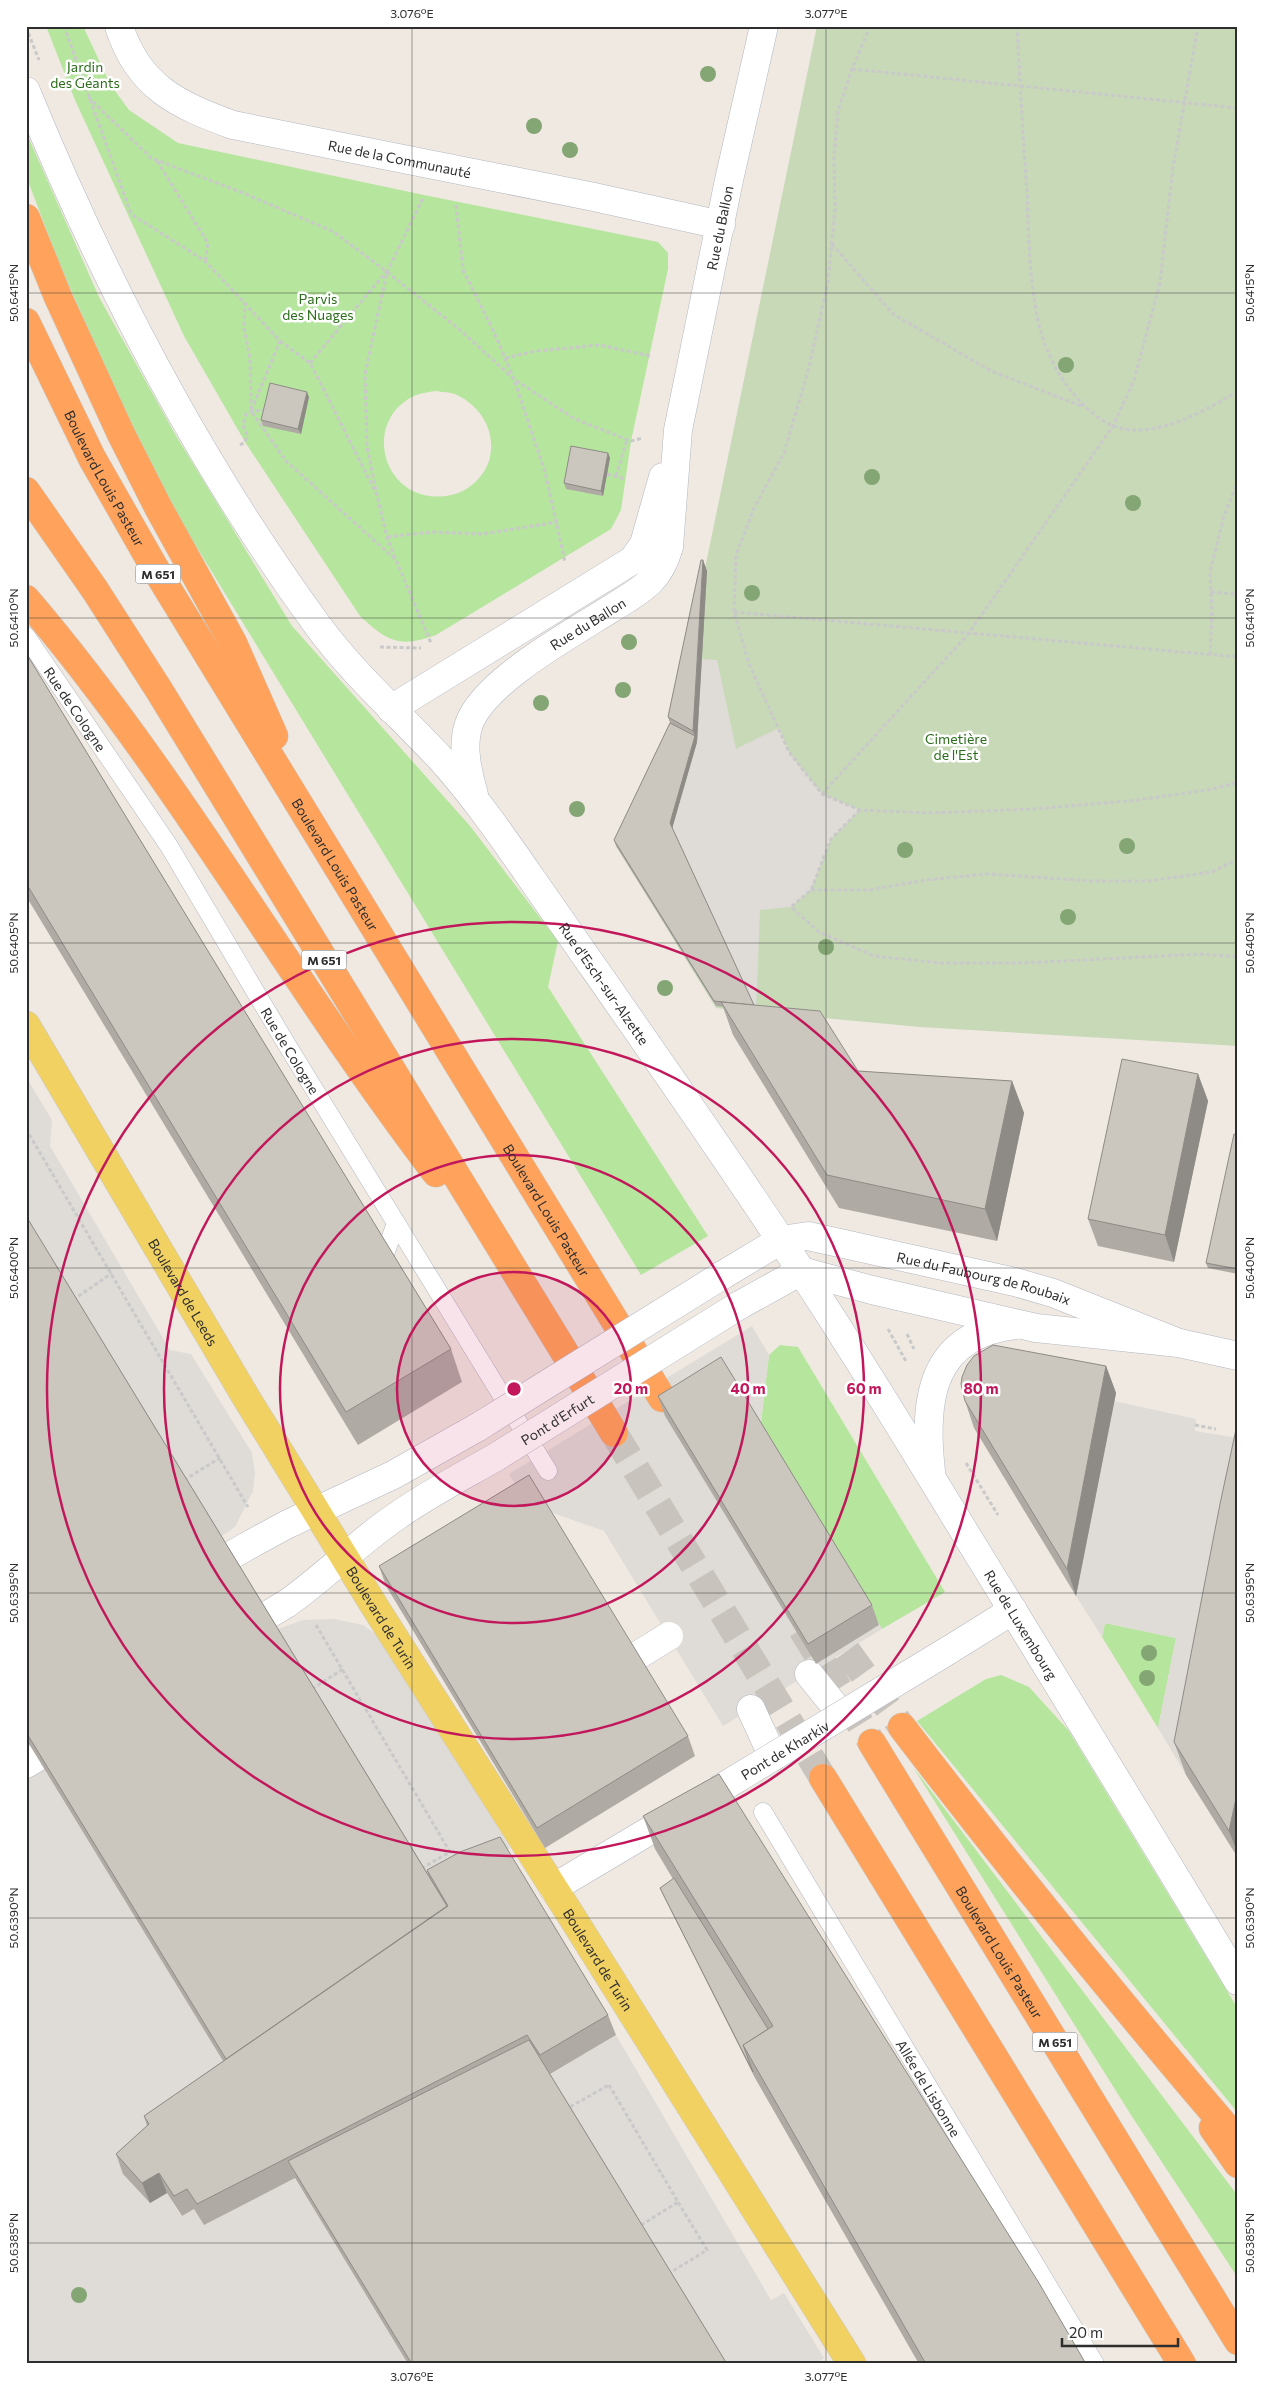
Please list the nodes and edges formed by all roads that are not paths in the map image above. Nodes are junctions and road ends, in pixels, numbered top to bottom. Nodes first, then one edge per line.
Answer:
1 (119, 26) edge
2 (764, 26) edge
3 (26, 91) edge
4 (26, 218) edge
5 (721, 225) junction
6 (26, 322) edge
7 (678, 430) junction
8 (26, 491) edge
9 (26, 599) edge
10 (26, 636) edge
11 (391, 709) junction
12 (475, 799) junction
13 (306, 816) junction
14 (26, 1025) edge
15 (396, 1223) junction
16 (781, 1240) junction
17 (385, 1254) edge
18 (801, 1271) junction
19 (533, 1303) junction
20 (1021, 1325) junction
21 (1179, 1344) junction
22 (1238, 1356) edge
23 (662, 1398) edge
24 (614, 1433) tunnel mouth
25 (548, 1472) dead end
26 (932, 1478) junction
27 (316, 1511) junction
28 (345, 1557) junction
29 (182, 1583) edge
30 (1013, 1610) junction
31 (669, 1636) dead end
32 (214, 1648) edge
33 (635, 1657) edge
34 (809, 1674) edge
35 (751, 1709) dead end
36 (842, 1715) junction
37 (902, 1728) tunnel mouth
38 (65, 1740) edge
39 (872, 1743) tunnel mouth
40 (773, 1757) junction
41 (26, 1764) edge
42 (823, 1778) tunnel mouth
43 (763, 1812) dead end
44 (553, 1888) junction
45 (1238, 1981) edge
46 (1164, 2056) junction
47 (1238, 2140) edge
48 (1238, 2164) edge
49 (1238, 2341) edge
50 (852, 2364) edge
51 (1095, 2364) edge
52 (1182, 2364) edge

1 - 5 street, Rue de la Communauté
2 - 5 street, Rue du Ballon
3 - 11 street
4 - 13 highway
5 - 7 street, Rue du Ballon
6 - 13 highway, Boulevard Louis Pasteur / M 651
7 - 11 street, Rue du Ballon
7 - 12 street, Rue du Ballon
8 - 19 highway, M 651
9 - 19 highway
10 - 15 lane, Rue de Cologne
11 - 12 street, Rue d'Esch-sur-Alzette
12 - 16 street, Rue d'Esch-sur-Alzette
13 - 23 highway, Boulevard Louis Pasteur / M 651
14 - 27 main road, Boulevard de Leeds
15 - 17 lane
15 - 25 lane, Rue de Cologne
16 - 18 street, Rue d'Esch-sur-Alzette
16 - 21 street, Rue du Faubourg de Roubaix
16 - 27 street, bridge
18 - 20 street, Rue du Faubourg de Roubaix
18 - 26 street, Rue de Luxembourg
18 - 28 street, Pont d'Erfurt, bridge
19 - 24 highway, M 651
20 - 21 street, Rue du Faubourg de Roubaix
20 - 26 street
21 - 22 street, Rue du Faubourg de Roubaix
26 - 30 street, Rue de Luxembourg
27 - 28 main road, Boulevard de Leeds
27 - 29 street, bridge
28 - 32 street, Pont d'Erfurt, bridge
28 - 44 main road, Boulevard de Turin
30 - 36 street, Pont de Kharkiv, bridge
30 - 45 street, Rue de Luxembourg
31 - 33 street, bridge
34 - 36 street
35 - 40 street
36 - 40 street, Pont de Kharkiv, bridge
37 - 46 highway
38 - 41 street
39 - 49 highway, Boulevard Louis Pasteur / M 651
40 - 44 street, Pont de Kharkiv, bridge
42 - 52 highway
43 - 51 lane, Allée de Lisbonne
44 - 50 main road, Boulevard de Turin
46 - 47 highway
46 - 48 highway

